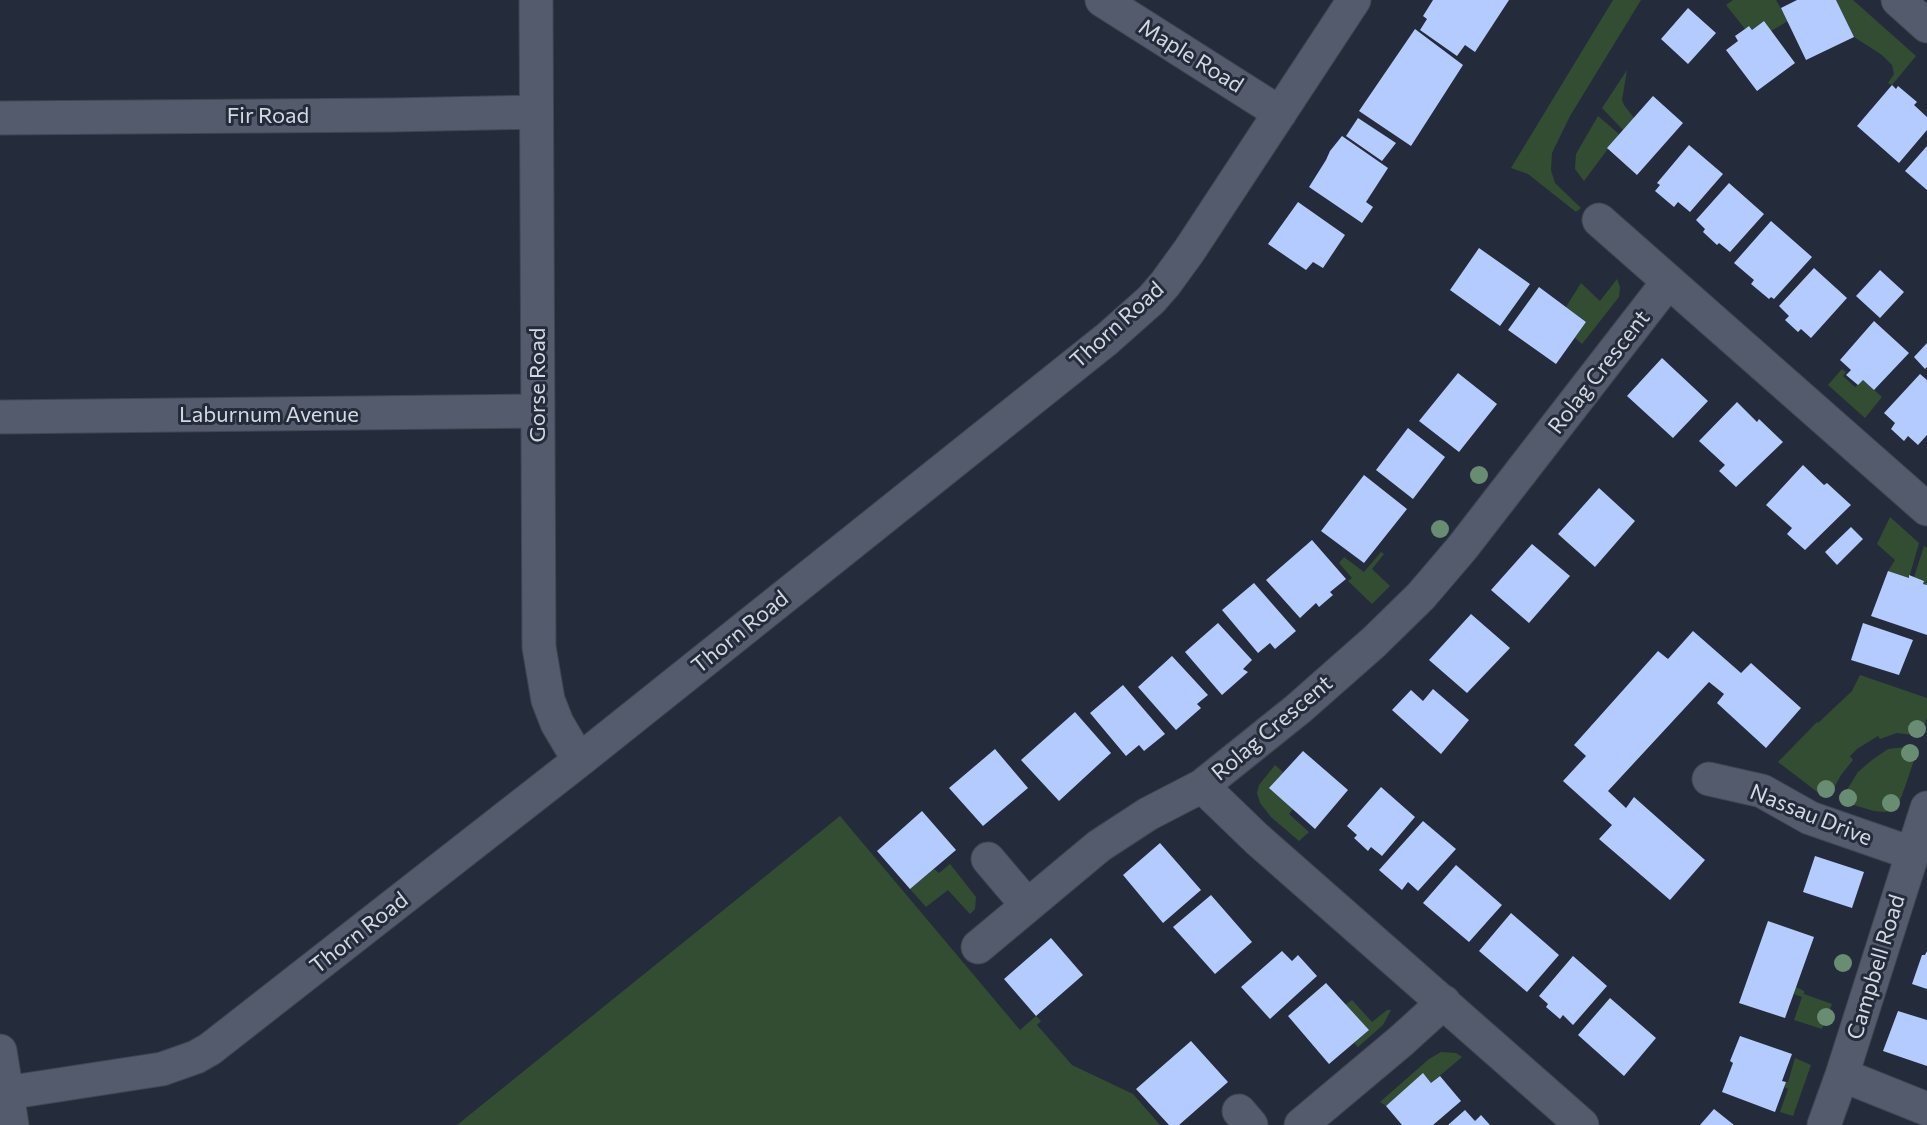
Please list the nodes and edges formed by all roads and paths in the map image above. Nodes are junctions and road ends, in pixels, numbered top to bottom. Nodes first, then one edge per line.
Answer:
1 (536, 0) edge
2 (1102, 0) edge
3 (1354, 0) edge
4 (1898, 0) edge
5 (1927, 26) edge
6 (536, 112) junction
7 (1280, 113) junction
8 (0, 118) edge
9 (1599, 220) dead end
10 (1668, 282) junction
11 (538, 411) junction
12 (0, 417) edge
13 (1927, 508) edge
14 (581, 759) junction
15 (1709, 778) dead end
16 (1202, 786) junction
17 (1927, 808) edge
18 (1911, 853) junction
19 (988, 859) dead end
20 (1028, 905) junction
21 (978, 947) dead end
22 (1444, 1002) junction
23 (0, 1051) edge
24 (1842, 1075) junction
25 (3, 1093) edge
26 (1927, 1109) edge
27 (12, 1125) edge
28 (1301, 1125) edge
29 (1582, 1125) edge
30 (1824, 1125) edge

1 - 6 street, Gorse Road
2 - 7 street, Maple Road
3 - 7 street, Thorn Road
4 - 5 street
6 - 8 street, Fir Road
6 - 11 street, Gorse Road
7 - 14 street, Thorn Road
9 - 10 street
10 - 13 street
10 - 16 street, Rolag Crescent
11 - 12 street, Laburnum Avenue
11 - 14 street, Gorse Road
14 - 25 street, Thorn Road
15 - 18 street, Nassau Drive
16 - 20 street
16 - 22 street, Rolag Crescent
17 - 18 street, Campbell Road
18 - 24 street, Campbell Road
19 - 20 street
20 - 21 street
22 - 28 street
22 - 29 street, Rolag Crescent
23 - 25 street
24 - 26 street
24 - 30 street, Campbell Road
25 - 27 street

